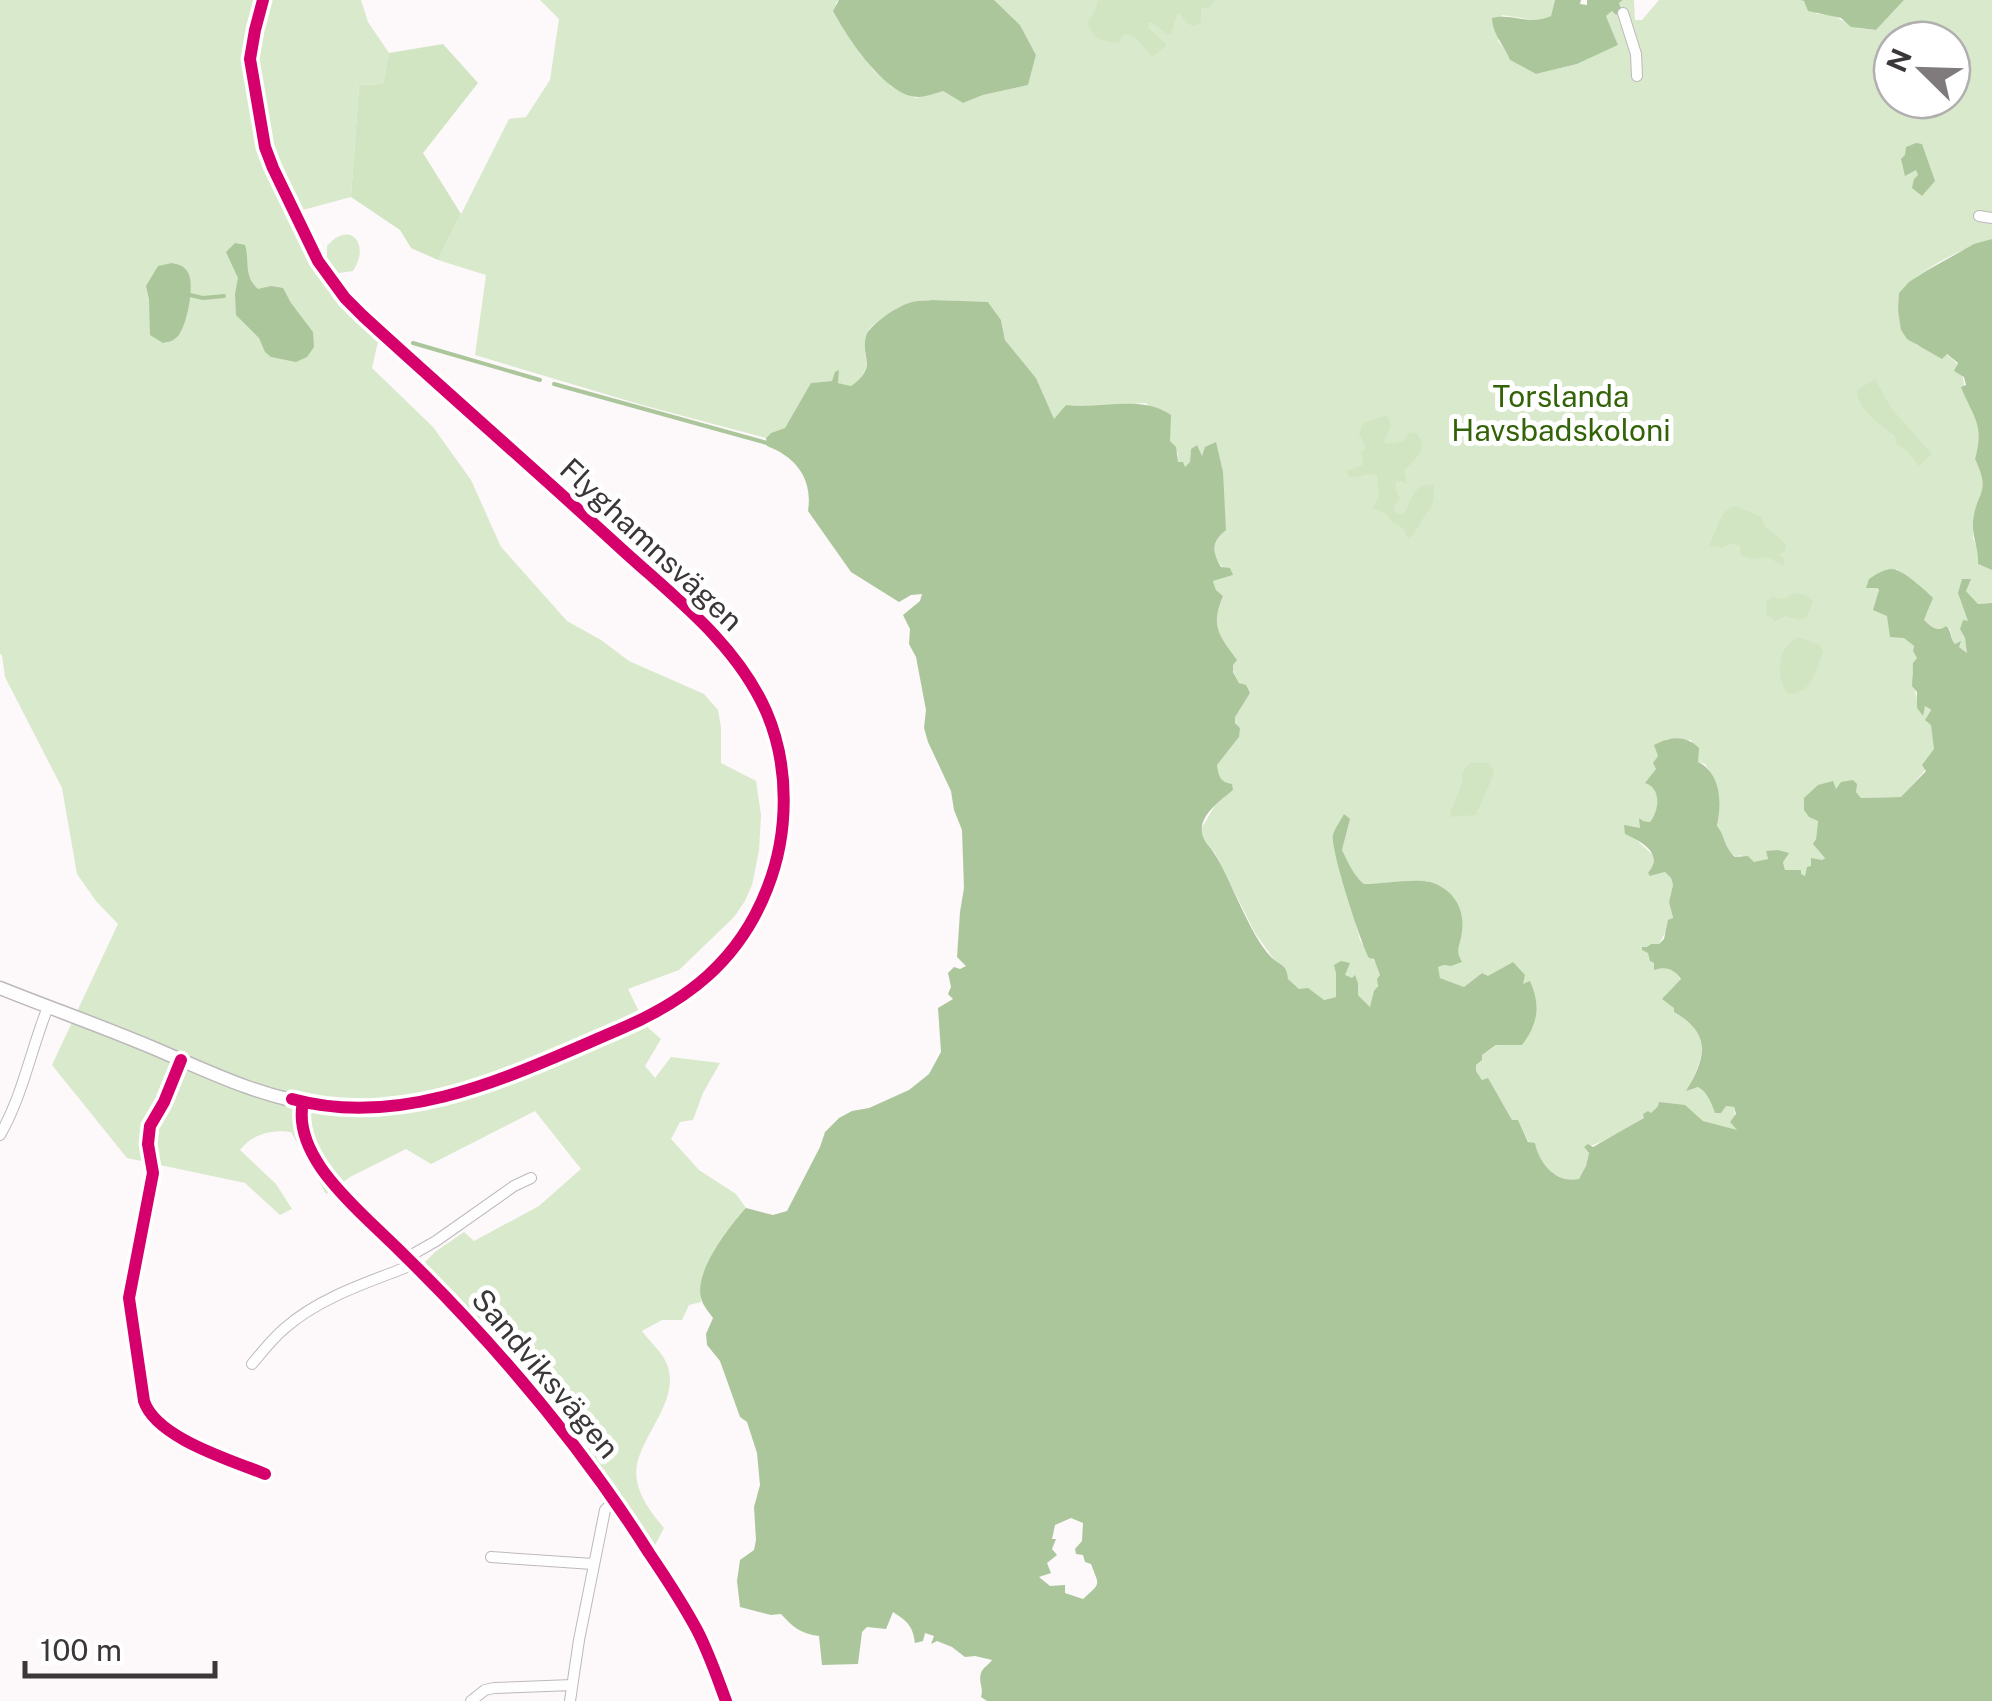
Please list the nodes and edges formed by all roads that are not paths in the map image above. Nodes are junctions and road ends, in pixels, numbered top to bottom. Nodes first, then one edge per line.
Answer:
1 (263, 0) edge
2 (1623, 12) dead end
3 (1637, 76) dead end
4 (1979, 216) dead end
5 (1992, 218) edge
6 (311, 246) joint
7 (0, 988) edge
8 (48, 1007) junction
9 (182, 1060) junction
10 (303, 1102) junction
11 (0, 1135) edge
12 (531, 1178) dead end
13 (410, 1260) junction
14 (252, 1364) dead end
15 (265, 1474) dead end
16 (615, 1499) junction
17 (491, 1557) dead end
18 (593, 1564) junction
19 (572, 1685) junction
20 (471, 1701) edge
21 (570, 1701) edge
22 (726, 1701) edge

1 - 6 street
2 - 3 street
4 - 5 street
6 - 10 street, Flyghamnsvägen
7 - 8 street, Flyghamnsvägen
8 - 9 street, Flyghamnsvägen
8 - 11 street
9 - 10 street, Flyghamnsvägen
9 - 15 street
10 - 13 street, Sandviksvägen
12 - 13 street
13 - 14 street
13 - 16 street, Sandviksvägen
16 - 18 street
16 - 22 street, Sandviksvägen
17 - 18 street
18 - 19 street
19 - 20 street
19 - 21 street

